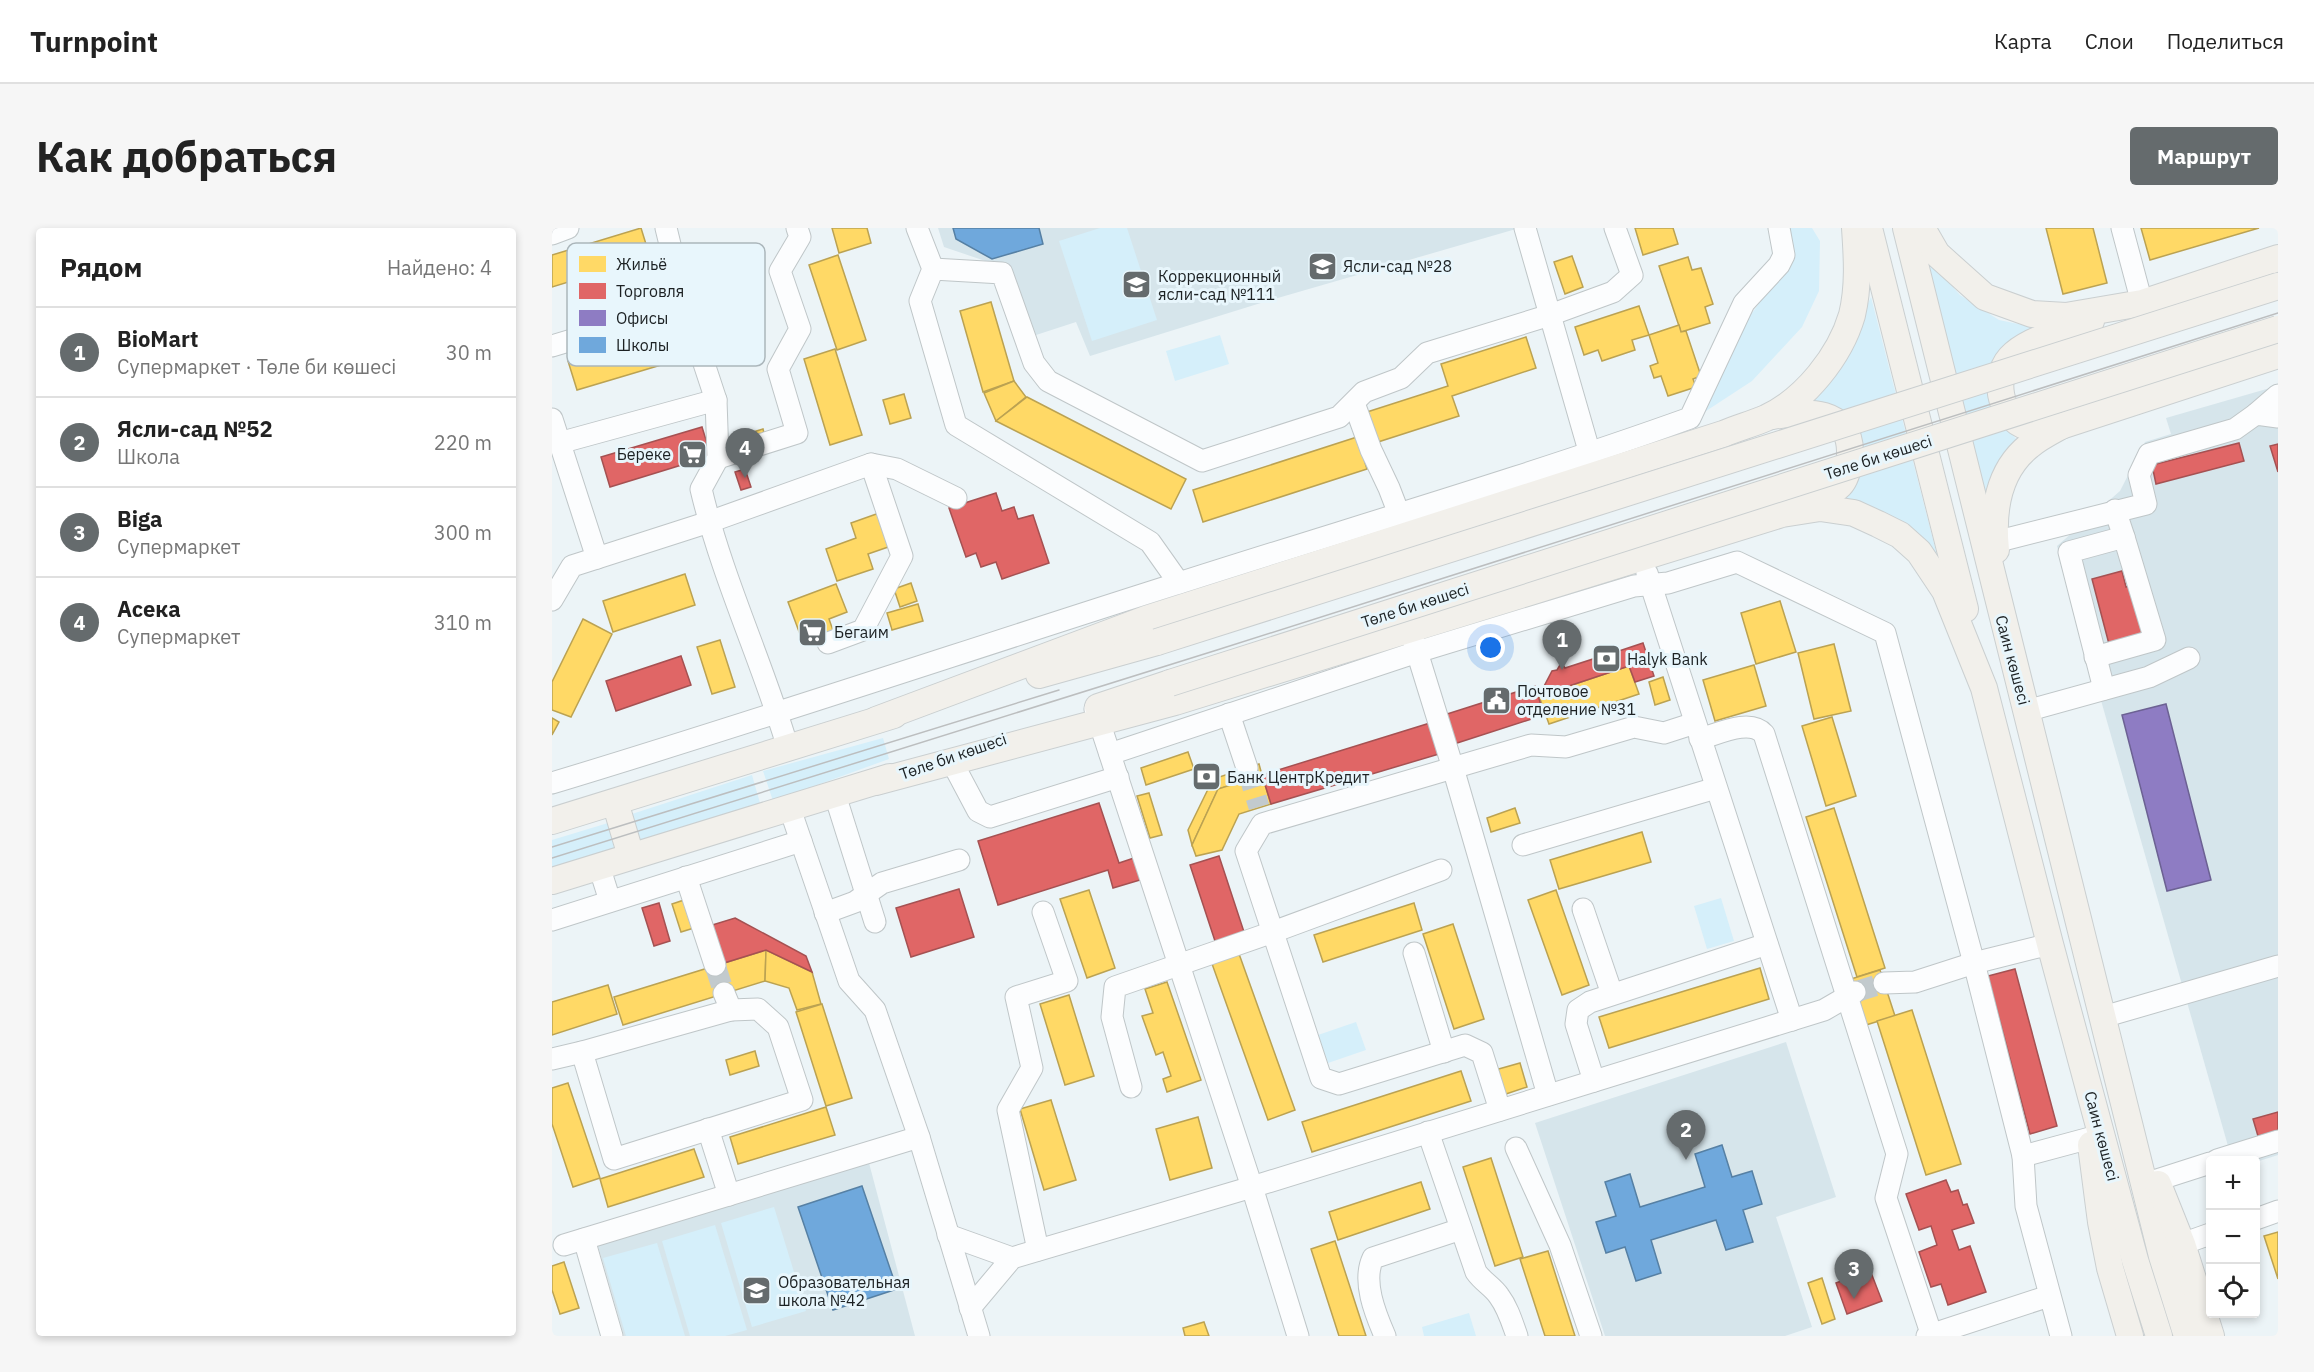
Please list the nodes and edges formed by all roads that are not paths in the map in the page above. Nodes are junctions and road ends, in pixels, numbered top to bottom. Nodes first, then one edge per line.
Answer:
1 (568, 228) edge
2 (666, 228) edge
3 (797, 228) edge
4 (917, 228) edge
5 (1525, 228) edge
6 (1615, 228) edge
7 (1779, 228) edge
8 (1855, 228) edge
9 (1869, 228) edge
10 (1906, 228) edge
11 (1922, 228) edge
12 (2122, 228) edge
13 (552, 234) edge
14 (670, 243) edge
15 (2278, 258) edge
16 (933, 269) junction
17 (2278, 285) edge
18 (2142, 303) junction
19 (1550, 315) junction
20 (2278, 329) edge
21 (567, 341) edge
22 (552, 346) edge
23 (2278, 355) edge
24 (705, 366) edge
25 (2278, 395) edge
26 (716, 400) junction
27 (1354, 403) junction
28 (2256, 414) junction
29 (1767, 417) junction
30 (2278, 417) edge
31 (1690, 418) junction
32 (552, 419) edge
33 (2061, 426) junction
34 (560, 443) junction
35 (1684, 446) junction
36 (1590, 454) junction
37 (718, 458) junction
38 (871, 464) junction
39 (956, 498) dead end
40 (2115, 510) junction
41 (1399, 514) junction
42 (1782, 514) junction
43 (709, 522) junction
44 (2124, 537) junction
45 (1995, 542) junction
46 (597, 558) junction
47 (1642, 558) junction
48 (1179, 583) junction
49 (1651, 584) junction
50 (552, 600) edge
51 (2005, 634) junction
52 (1413, 641) junction
53 (828, 644) dead end
54 (2095, 657) junction
55 (2189, 658) dead end
56 (1984, 688) junction
57 (2104, 689) junction
58 (2026, 711) junction
59 (777, 712) junction
60 (1229, 714) junction
61 (1097, 716) junction
62 (876, 720) junction
63 (1697, 731) junction
64 (788, 748) junction
65 (1110, 754) junction
66 (952, 762) junction
67 (1247, 768) tunnel mouth
68 (1453, 768) junction
69 (1118, 777) junction
70 (876, 782) junction
71 (552, 783) edge
72 (1716, 788) junction
73 (835, 795) junction
74 (615, 802) junction
75 (790, 808) junction
76 (552, 821) edge
77 (801, 841) junction
78 (1523, 845) dead end
79 (631, 856) junction
80 (959, 860) dead end
81 (599, 866) junction
82 (1441, 870) dead end
83 (686, 877) junction
84 (552, 881) edge
85 (866, 893) junction
86 (610, 901) junction
87 (1583, 909) dead end
88 (1043, 912) dead end
89 (825, 913) junction
90 (552, 920) edge
91 (875, 922) dead end
92 (1273, 932) junction
93 (1767, 944) junction
94 (2050, 944) junction
95 (1414, 953) dead end
96 (1179, 963) junction
97 (1974, 963) junction
98 (715, 965) tunnel mouth
99 (2278, 966) edge
100 (1884, 983) tunnel mouth
101 (1612, 994) junction
102 (1851, 994) junction
103 (2103, 1017) junction
104 (1792, 1020) junction
105 (2078, 1046) junction
106 (582, 1052) junction
107 (1444, 1052) junction
108 (552, 1059) edge
109 (1594, 1081) junction
110 (1131, 1087) dead end
111 (2121, 1092) junction
112 (1548, 1095) junction
113 (1500, 1110) junction
114 (708, 1130) junction
115 (1428, 1132) junction
116 (919, 1137) junction
117 (2090, 1138) junction
118 (2278, 1141) edge
119 (1516, 1148) dead end
120 (2023, 1156) junction
121 (2232, 1156) edge
122 (2206, 1165) edge
123 (2157, 1180) junction
124 (1252, 1187) junction
125 (729, 1195) junction
126 (2278, 1211) edge
127 (2260, 1218) edge
128 (1461, 1229) junction
129 (948, 1235) junction
130 (2206, 1236) edge
131 (2182, 1244) junction
132 (1038, 1250) junction
133 (1012, 1258) junction
134 (2049, 1296) junction
135 (970, 1308) junction
136 (612, 1336) edge
137 (979, 1336) edge
138 (1298, 1336) edge
139 (1385, 1336) edge
140 (1517, 1336) edge
141 (1591, 1336) edge
142 (1930, 1336) edge
143 (2061, 1336) edge
144 (2130, 1336) edge
145 (2158, 1336) edge
146 (2187, 1336) edge
147 (2211, 1336) edge

1 - 13 street
2 - 14 street
3 - 37 street
4 - 16 street
5 - 19 street
6 - 19 street
7 - 31 street
8 - 29 main road
9 - 56 main road, Саин көшесі
10 - 51 main road, Саин көшесі
11 - 18 main road
12 - 18 street
15 - 18 main road
16 - 27 street
16 - 48 street
17 - 62 main road, bridge
18 - 33 main road
19 - 27 street
19 - 36 street
20 - 61 main road, Төле би көшесі, bridge
21 - 22 street
23 - 33 main road
24 - 26 street
25 - 28 street
26 - 34 street
26 - 37 street
27 - 41 street
28 - 30 street
28 - 40 street
29 - 35 main road
29 - 42 main road
31 - 35 street
31 - 36 street
32 - 34 street
33 - 45 main road
34 - 46 street
35 - 62 main road
36 - 41 street
37 - 43 street
38 - 39 street
38 - 43 street
38 - 53 street
40 - 44 street
40 - 45 street
41 - 48 street
42 - 47 main road
42 - 56 main road
43 - 46 street
43 - 59 street
44 - 54 street
44 - 54 street
45 - 51 main road
46 - 50 street
47 - 49 street
47 - 52 main road
48 - 59 street
49 - 52 street
49 - 63 street
49 - 97 street
51 - 58 main road, Саин көшесі
52 - 60 street
52 - 61 main road
52 - 68 street
54 - 57 street
55 - 57 street
56 - 94 main road
57 - 58 street
58 - 103 main road, Саин көшесі
59 - 64 street
59 - 71 street
60 - 65 street
60 - 67 street
61 - 65 street
61 - 66 main road
61 - 70 main road, Төле би көшесі
62 - 64 main road
63 - 68 street
63 - 72 street
63 - 102 street
64 - 74 main road
65 - 69 street
66 - 69 street
66 - 70 main road
68 - 92 street
68 - 112 street
69 - 96 street
70 - 73 main road, Төле би көшесі
72 - 78 street
72 - 93 street
73 - 75 main road, Төле би көшесі
73 - 85 street
74 - 76 main road
74 - 79 main road
75 - 77 street
75 - 79 main road, Төле би көшесі
77 - 83 street
77 - 89 street
79 - 81 main road, Төле би көшесі
80 - 85 street
81 - 84 main road, Төле би көшесі
81 - 86 street
82 - 92 street
83 - 86 street
83 - 98 street
85 - 89 street
85 - 91 street
86 - 90 street
87 - 101 street
88 - 132 street
89 - 116 street
92 - 96 street
92 - 107 street
93 - 101 street
93 - 104 street
94 - 97 street
94 - 105 main road
95 - 107 street
96 - 110 street
96 - 124 street
97 - 100 street
97 - 120 street
99 - 103 street
101 - 109 street
102 - 104 street
102 - 142 street
103 - 111 main road, Саин көшесі
104 - 109 street
105 - 117 main road, Саин көшесі
105 - 145 main road, Саин көшесі
106 - 108 street
106 - 114 street
106 - 114 street
107 - 113 street
109 - 112 street
111 - 123 main road, Саин көшесі
111 - 146 main road, Саин көшесі
112 - 113 street
113 - 115 street
114 - 125 street
115 - 124 street
115 - 128 street
116 - 125 street
116 - 129 street
117 - 120 street
117 - 144 main road, Саин көшесі
118 - 121 street
119 - 141 street
120 - 134 street
122 - 123 street
123 - 131 main road, Саин көшесі
124 - 132 street
124 - 138 street
125 - 136 street
126 - 127 street
128 - 139 street
128 - 140 street
129 - 133 street
129 - 135 street
130 - 131 street
131 - 147 main road, Саин көшесі
132 - 133 street
133 - 135 street
134 - 142 street
134 - 143 street
135 - 137 street

